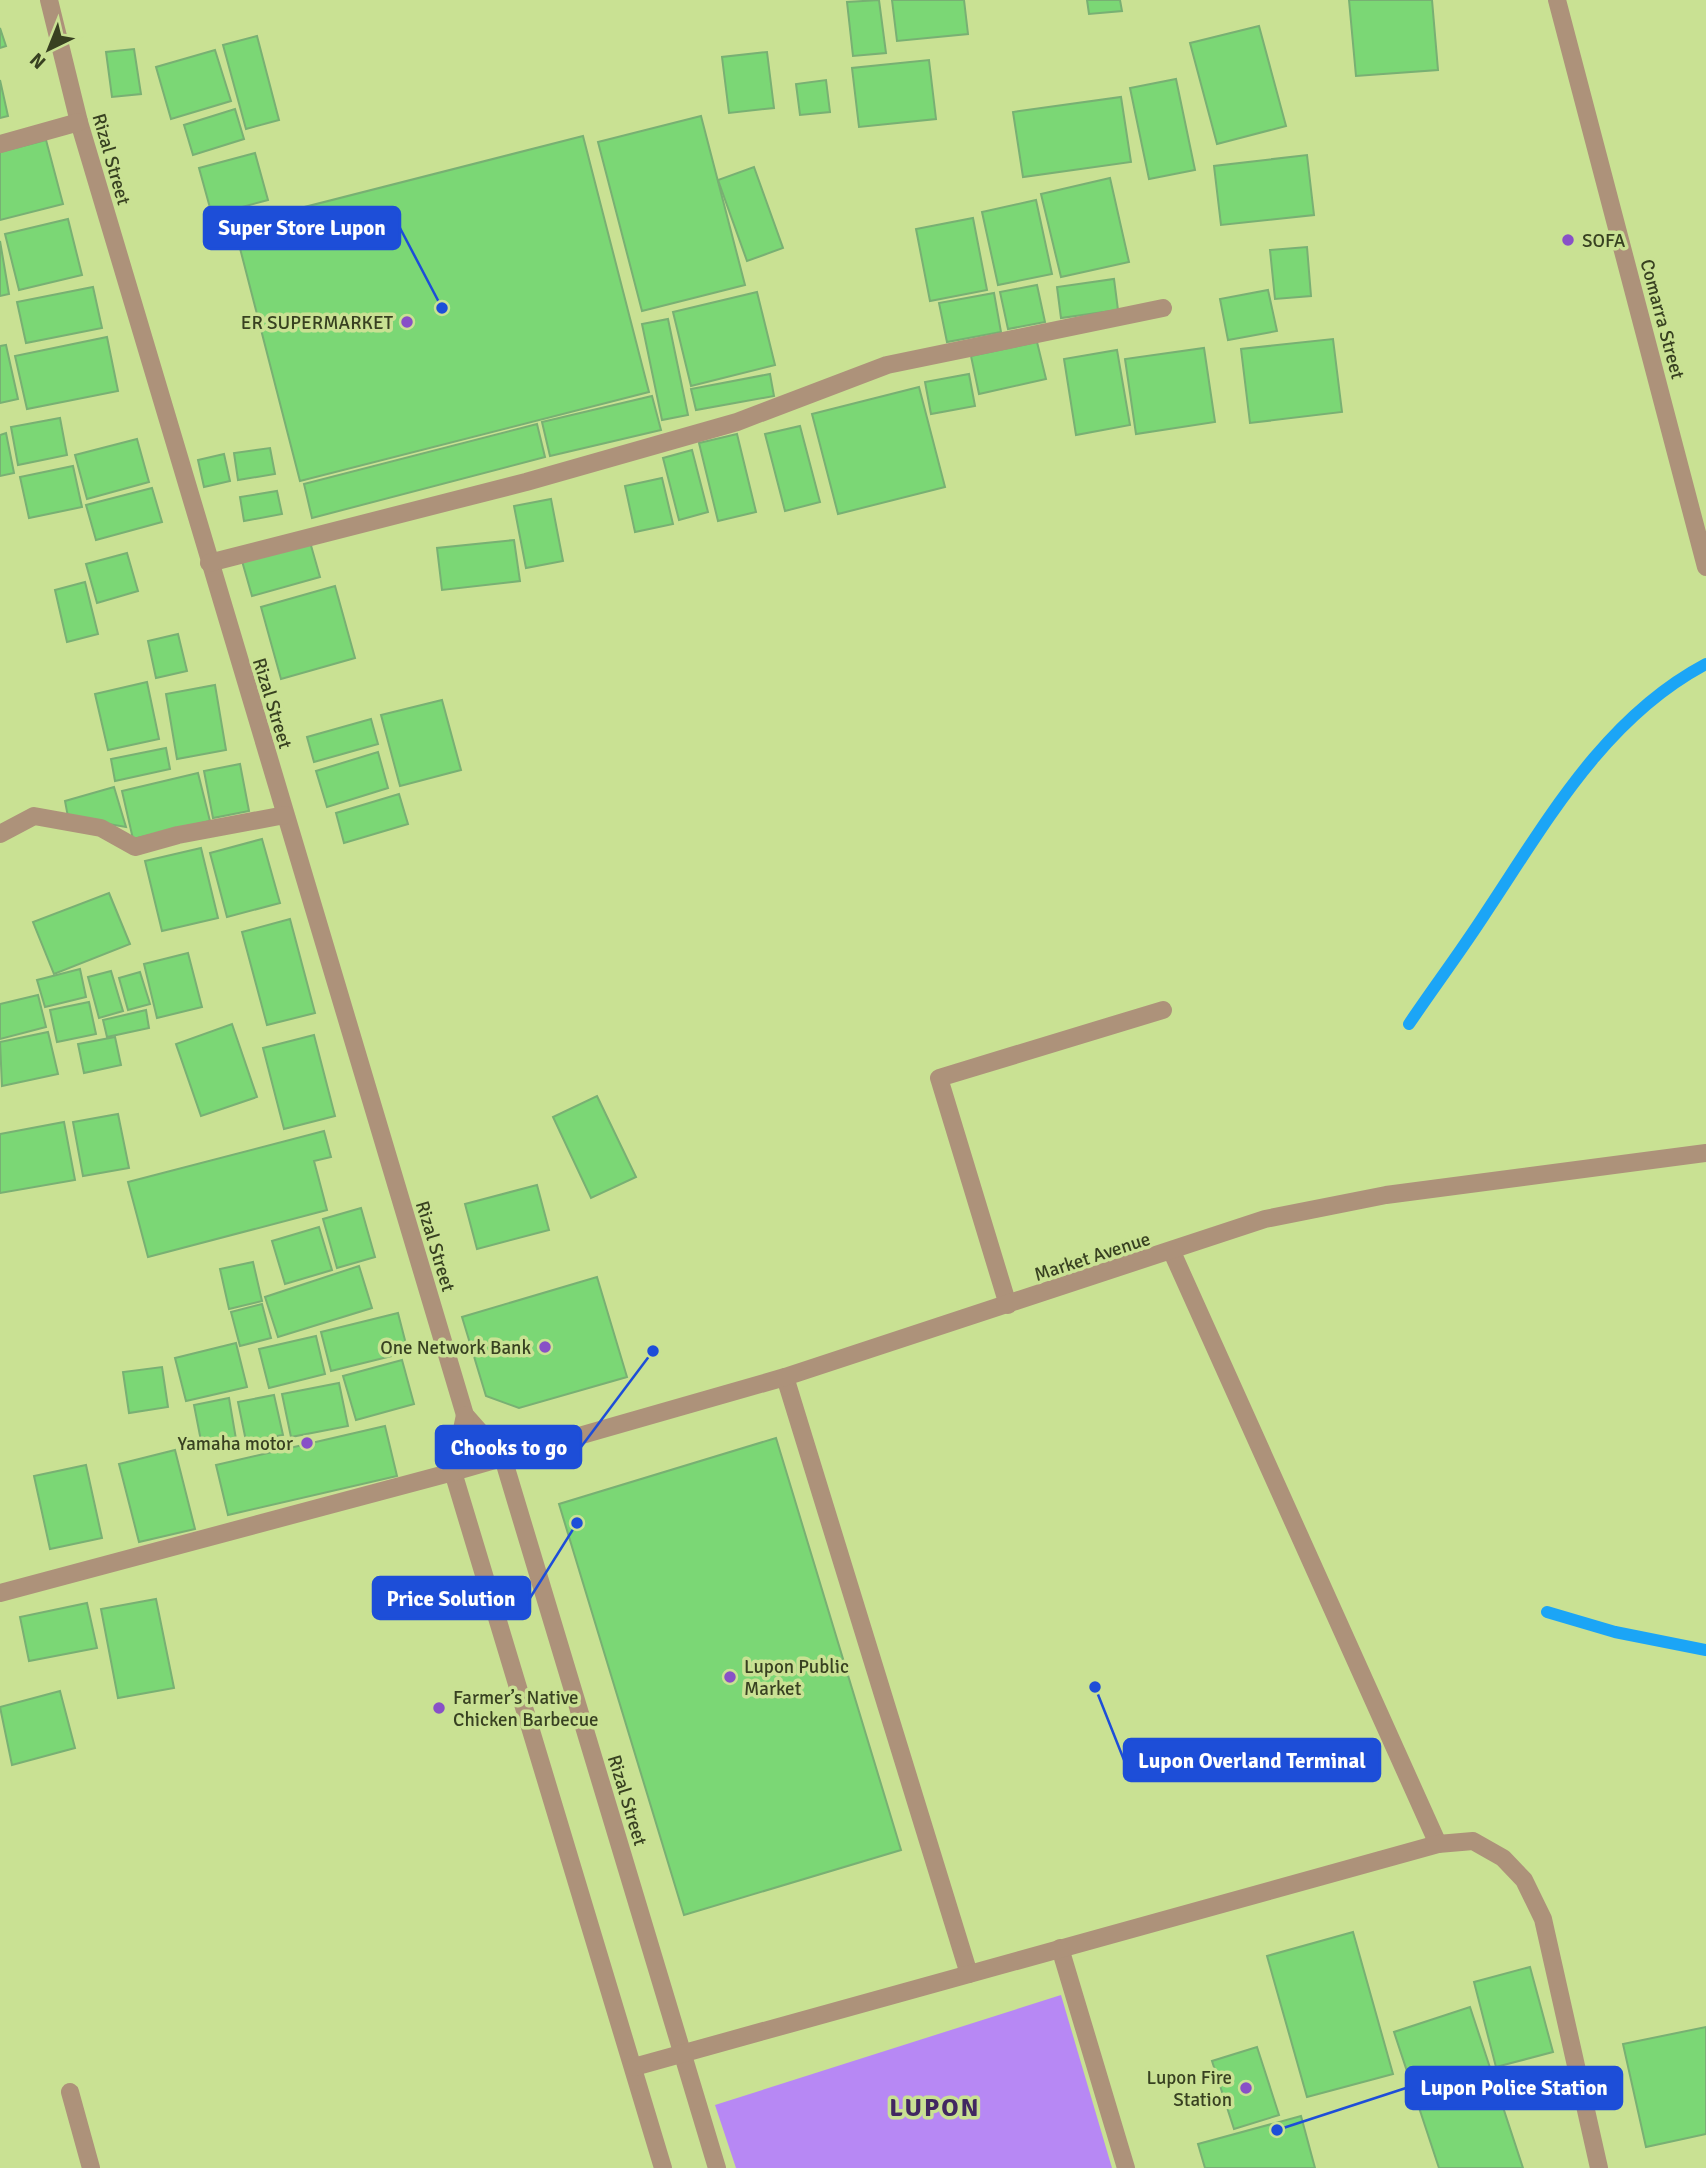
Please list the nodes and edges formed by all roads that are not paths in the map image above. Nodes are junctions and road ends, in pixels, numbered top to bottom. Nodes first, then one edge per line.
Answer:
1 (48, 0) edge
2 (1557, 0) edge
3 (79, 122) junction
4 (0, 144) edge
5 (1163, 308) dead end
6 (209, 562) junction
7 (1706, 567) edge
8 (285, 815) junction
9 (0, 834) edge
10 (1163, 1010) dead end
11 (1706, 1153) edge
12 (1172, 1252) junction
13 (1008, 1305) junction
14 (785, 1377) junction
15 (465, 1415) junction
16 (503, 1458) junction
17 (453, 1472) junction
18 (0, 1593) edge
19 (1438, 1844) junction
20 (1060, 1948) junction
21 (969, 1974) junction
22 (682, 2054) junction
23 (634, 2067) junction
24 (70, 2092) dead end
25 (91, 2168) edge
26 (663, 2168) edge
27 (717, 2168) edge
28 (1126, 2168) edge
29 (1599, 2168) edge

1 - 3 street, Rizal Street
2 - 7 street, Comarra Street
3 - 4 street
3 - 6 street, Rizal Street
5 - 6 street
6 - 8 street, Rizal Street
8 - 9 street
8 - 15 street, Rizal Street
10 - 13 street
11 - 12 street, Market Avenue
12 - 13 street, Market Avenue
12 - 19 street
13 - 14 street, Market Avenue
14 - 16 street, Market Avenue
14 - 21 street
15 - 16 street, Rizal Street
15 - 17 street, Rizal Street
16 - 17 street, Market Avenue
16 - 22 street, Rizal Street
17 - 18 street, Market Avenue
17 - 23 street, Rizal Street
19 - 20 street
19 - 29 street
20 - 21 street
20 - 28 street
21 - 22 street
22 - 23 street
22 - 27 street, Rizal Street
23 - 26 street, Rizal Street
24 - 25 street

